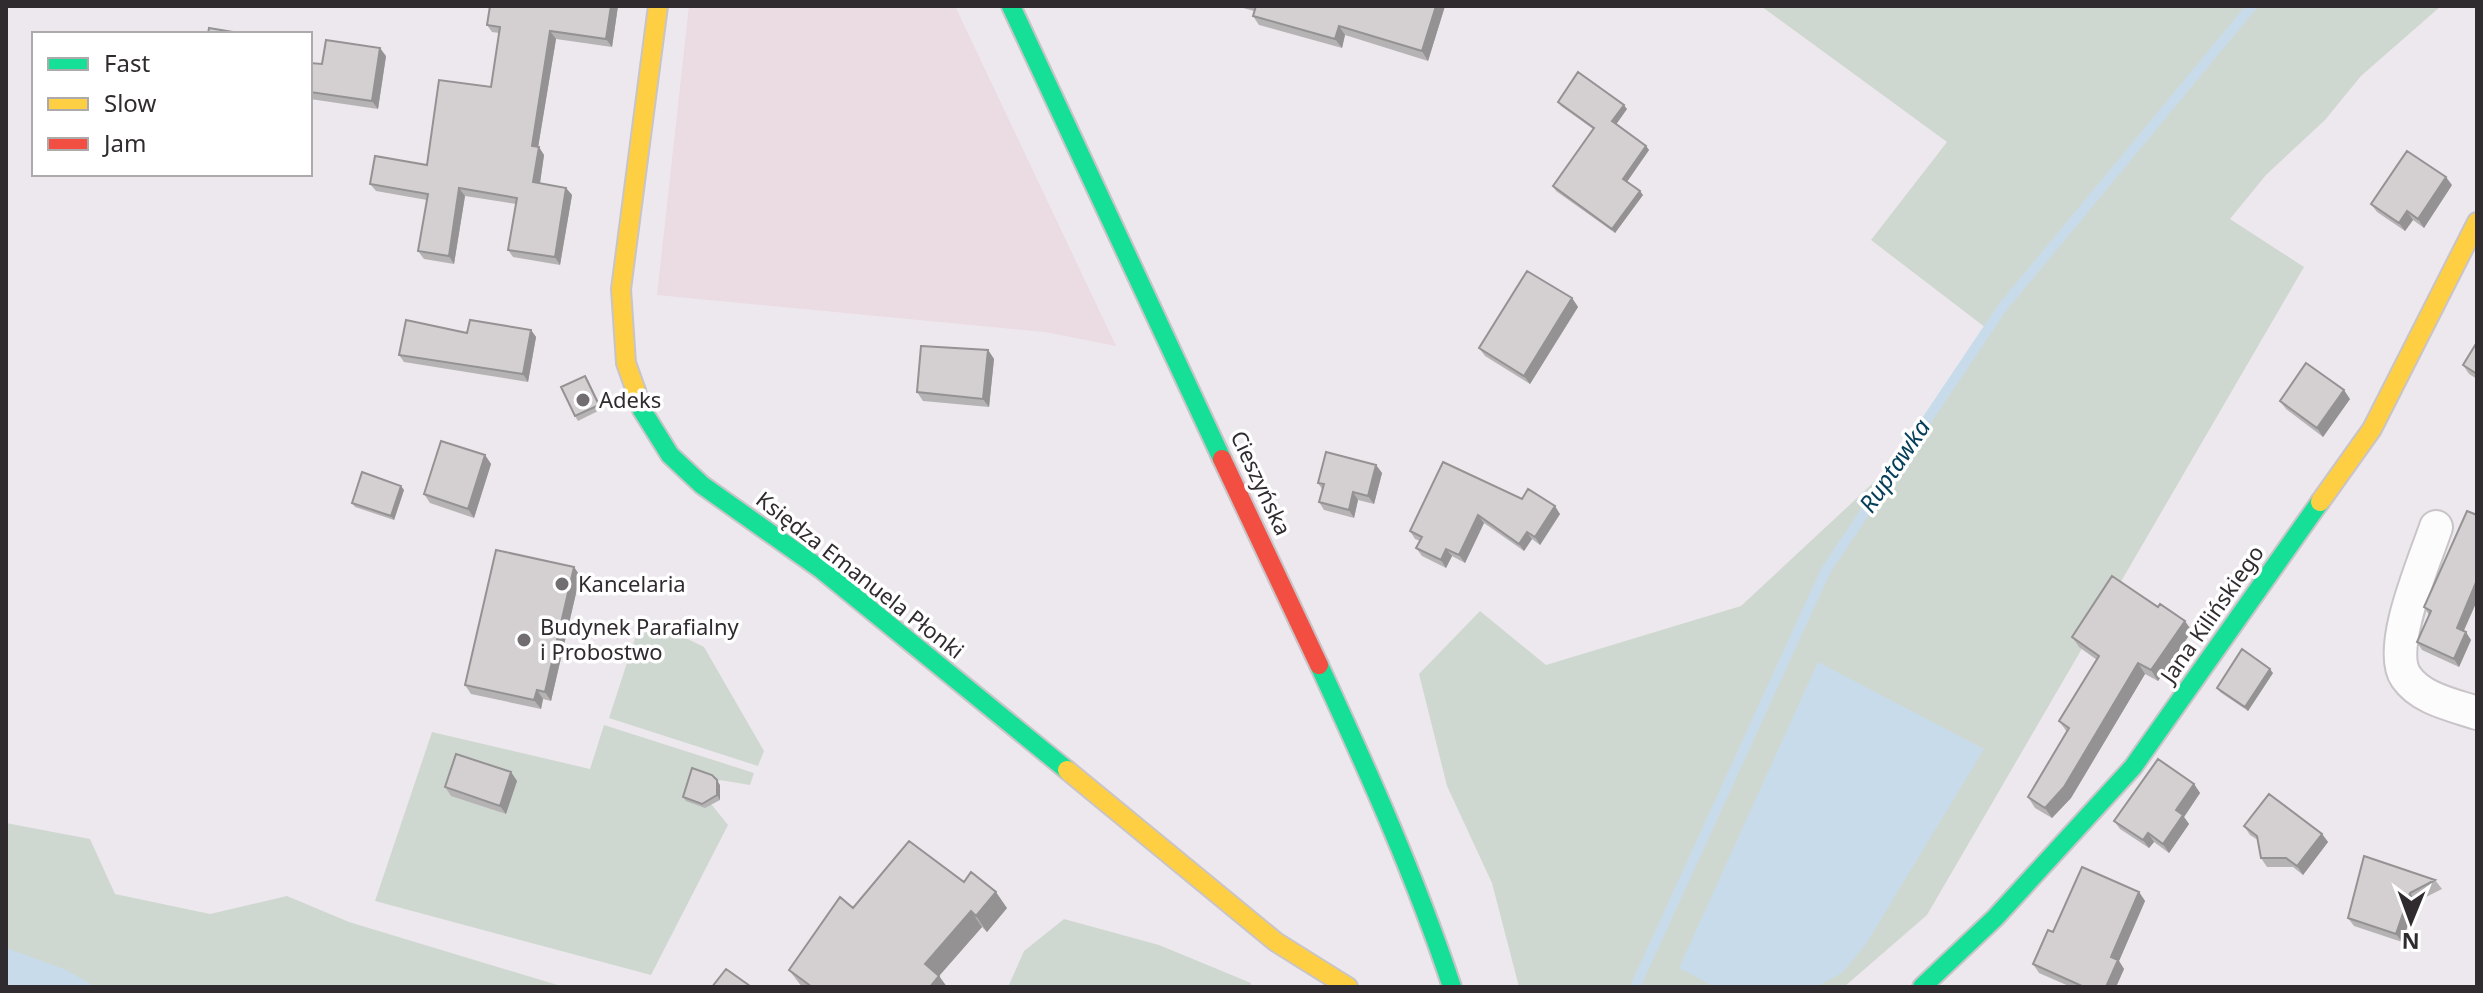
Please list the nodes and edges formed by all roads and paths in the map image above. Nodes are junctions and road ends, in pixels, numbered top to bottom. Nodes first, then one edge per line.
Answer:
1 (658, 6) edge
2 (1011, 6) edge
3 (2477, 222) edge
4 (2436, 527) dead end
5 (2477, 713) edge
6 (1348, 987) edge
7 (1452, 987) edge
8 (1922, 987) edge

1 - 6 street, Księdza Emanuela Płonki
2 - 7 street, Cieszyńska
3 - 8 street, Jana Kilińskiego
4 - 5 street

